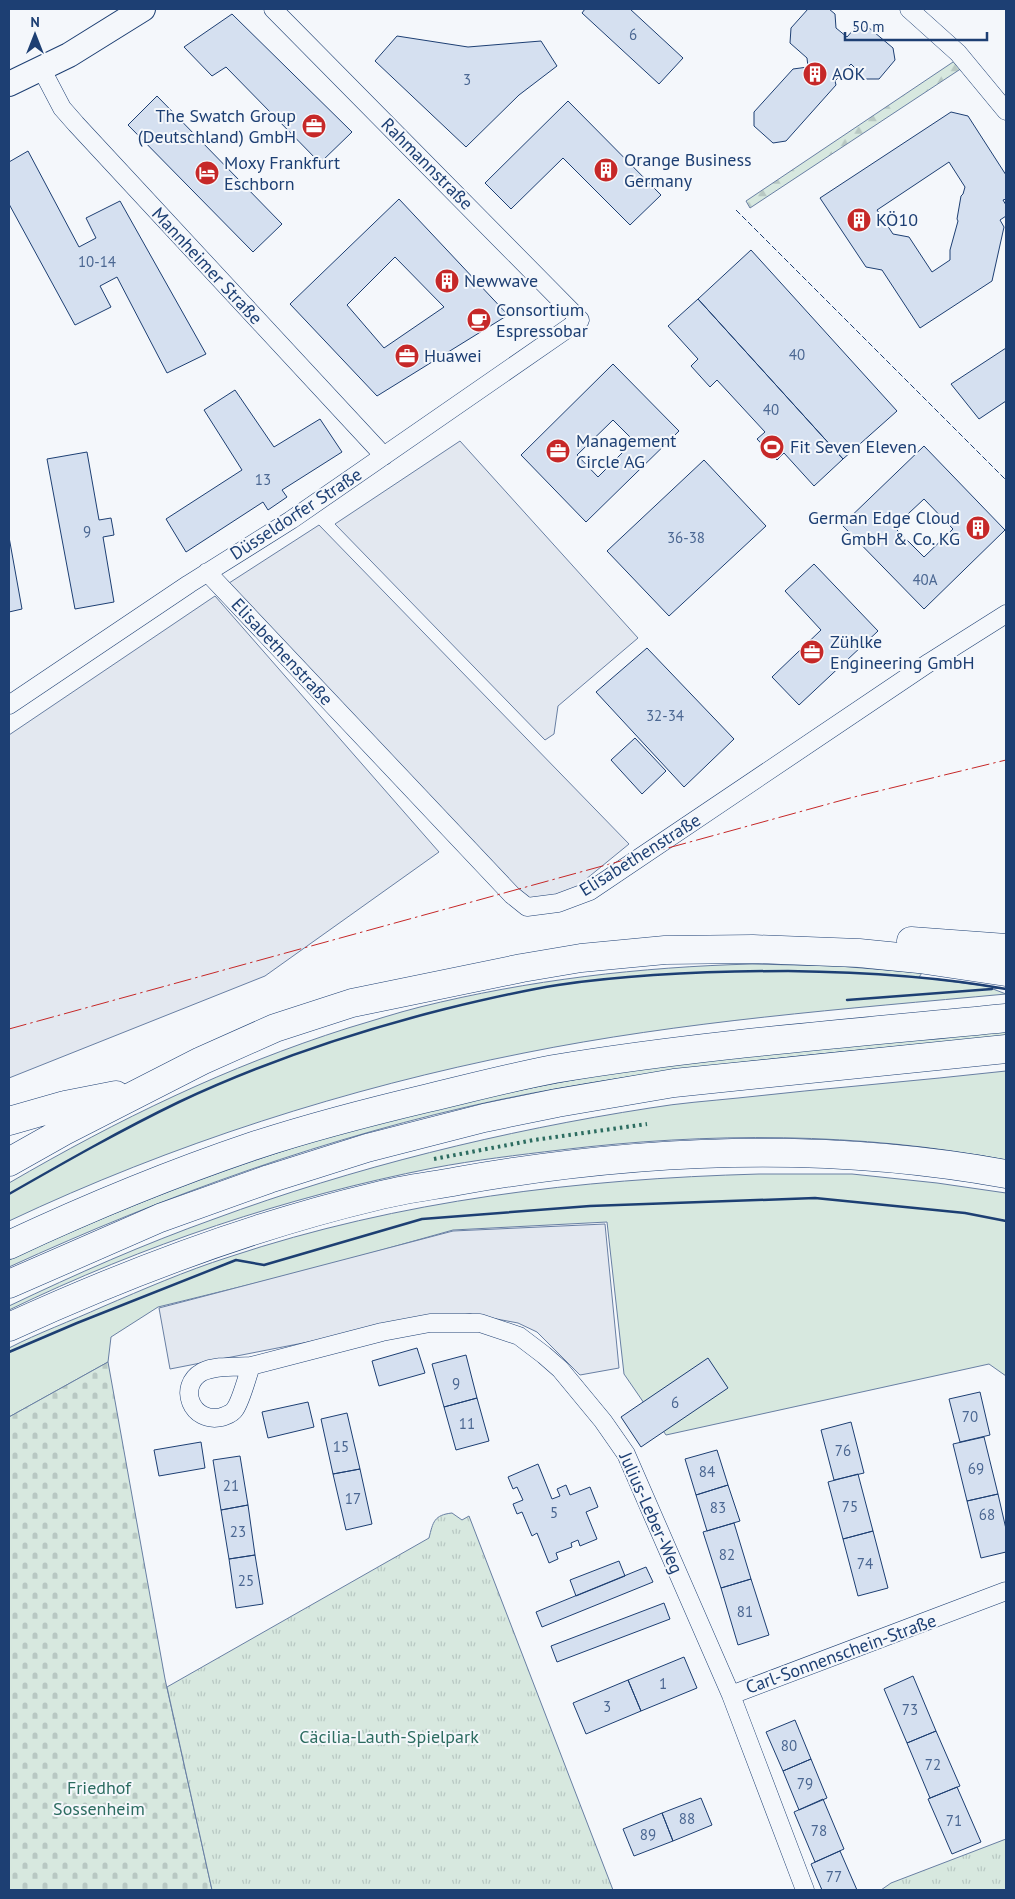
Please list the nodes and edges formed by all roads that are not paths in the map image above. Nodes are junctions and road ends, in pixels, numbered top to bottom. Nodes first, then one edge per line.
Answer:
1 (143, 9) edge
2 (274, 9) edge
3 (908, 9) edge
4 (27, 73) edge
5 (9, 84) edge
6 (1006, 111) edge
7 (580, 320) joint
8 (384, 456) junction
9 (207, 572) junction
10 (1006, 614) edge
11 (9, 706) edge
12 (1006, 948) edge
13 (665, 950) junction
14 (1006, 972) edge
15 (1006, 1018) edge
16 (1006, 1049) edge
17 (149, 1088) junction
18 (9, 1121) edge
19 (9, 1162) edge
20 (1006, 1174) edge
21 (9, 1245) edge
22 (9, 1284) edge
23 (9, 1326) edge
24 (251, 1366) dead end
25 (1006, 1591) edge
26 (731, 1695) junction
27 (805, 1890) edge

1 - 4 street
2 - 7 street, Rahmannstraße
3 - 6 street
4 - 5 street
4 - 8 street, Mannheimer Straße
7 - 8 street, Düsseldorfer Straße
8 - 9 street, Düsseldorfer Straße
9 - 10 street, Elisabethenstraße
9 - 11 street, Düsseldorfer Straße
12 - 13 highway
13 - 14 highway
13 - 17 highway
15 - 21 highway
16 - 22 highway
17 - 18 highway
17 - 19 highway
20 - 23 highway
24 - 26 street, Julius-Leber-Weg
25 - 26 street, Carl-Sonnenschein-Straße
26 - 27 street, Carl-Sonnenschein-Straße

